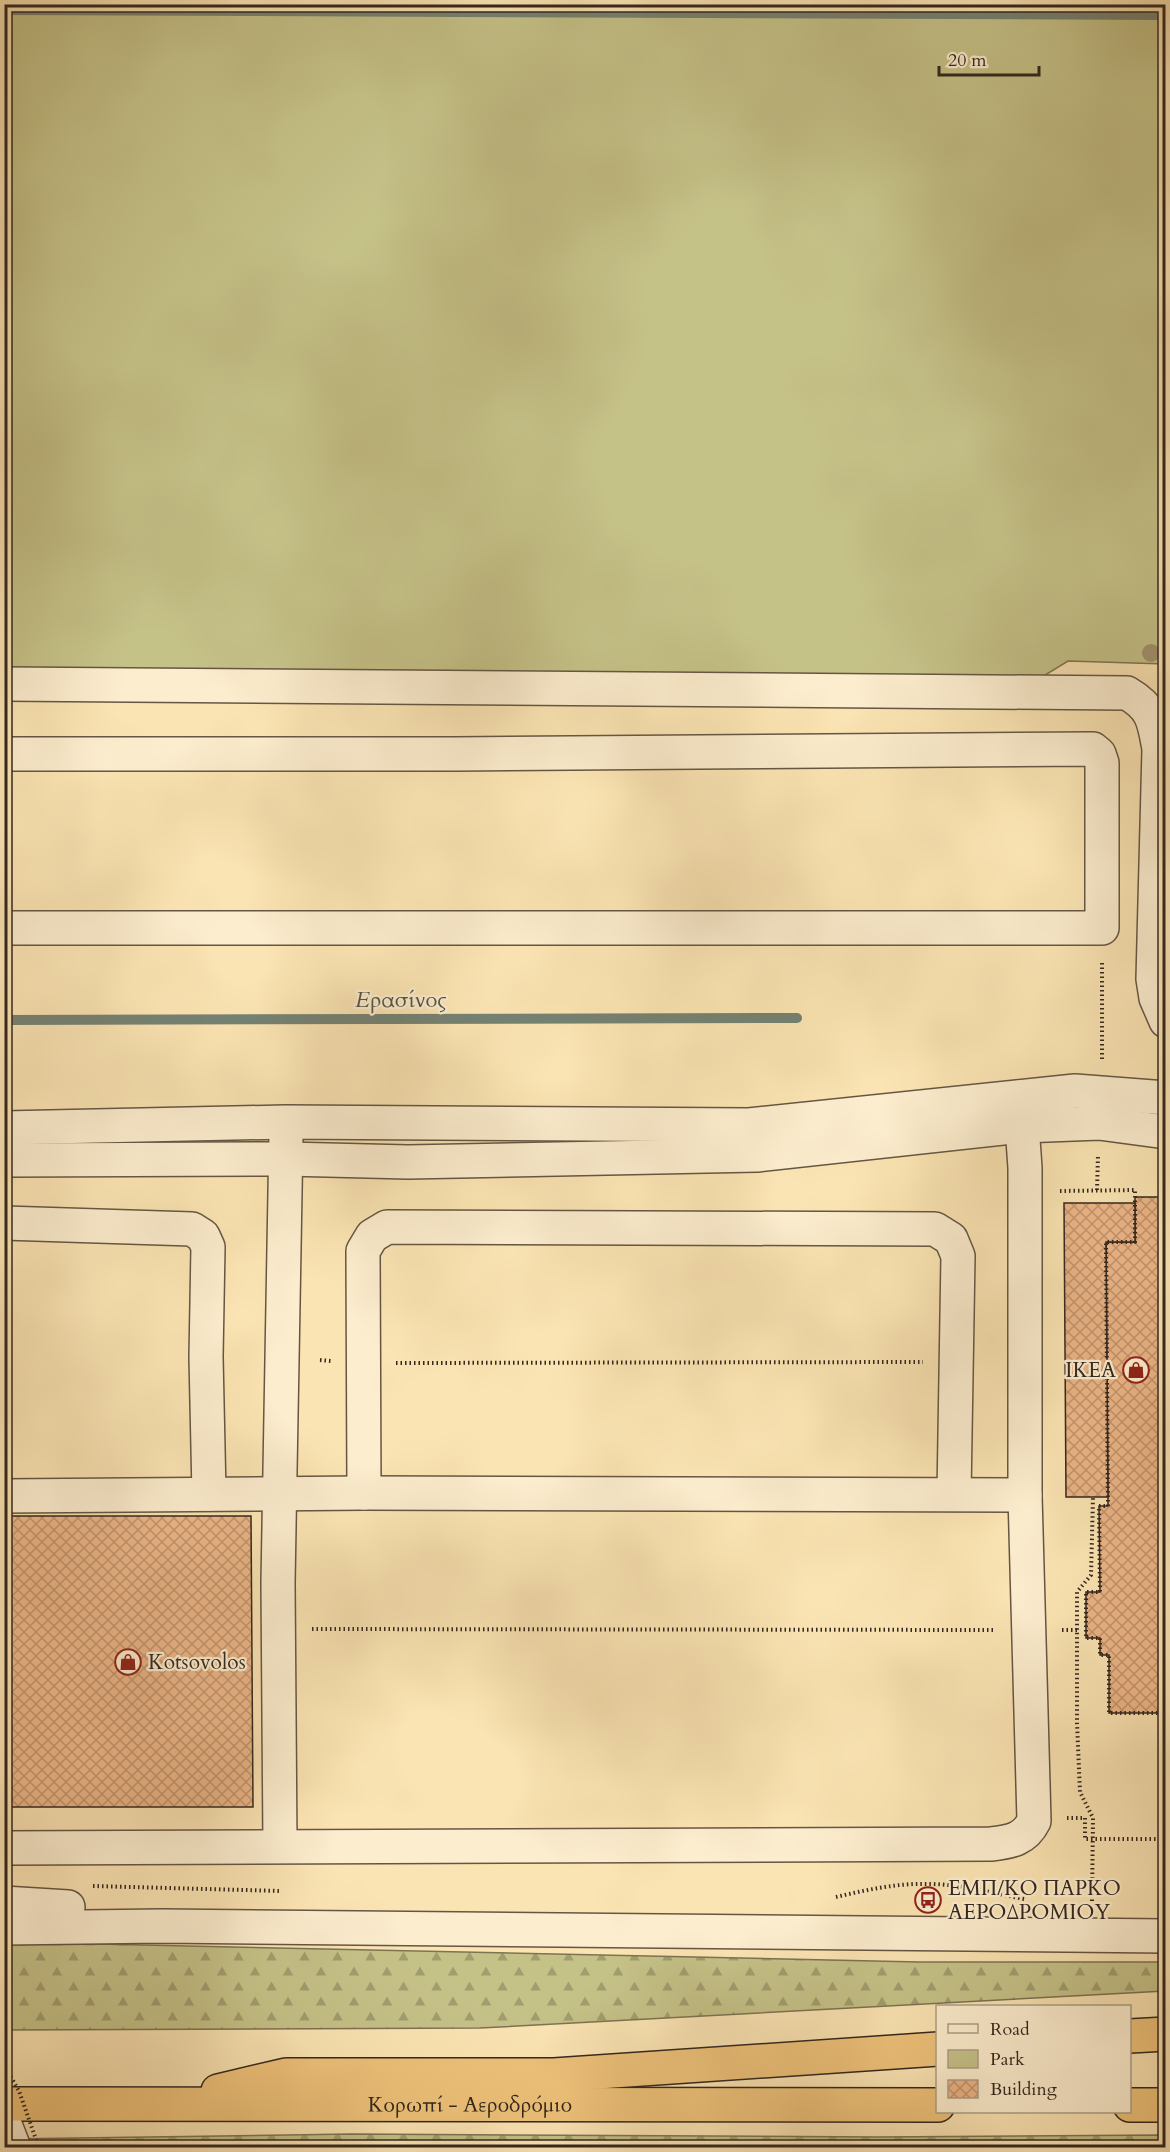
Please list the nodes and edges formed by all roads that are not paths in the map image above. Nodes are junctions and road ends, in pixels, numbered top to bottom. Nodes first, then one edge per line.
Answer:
1 (4, 684) edge
2 (4, 754) edge
3 (4, 928) edge
4 (1166, 1022) edge
5 (1166, 1098) edge
6 (1021, 1112) junction
7 (285, 1122) junction
8 (4, 1128) edge
9 (1166, 1132) edge
10 (286, 1158) junction
11 (4, 1160) edge
12 (4, 1223) edge
13 (280, 1493) junction
14 (364, 1493) junction
15 (209, 1494) junction
16 (954, 1494) junction
17 (4, 1496) edge
18 (1025, 1496) junction
19 (280, 1846) junction
20 (4, 1848) edge
21 (4, 1903) edge
22 (162, 1926) junction
23 (4, 1928) edge
24 (1166, 1936) edge
25 (1166, 2034) edge
26 (1131, 2036) edge
27 (936, 2049) edge
28 (4, 2104) edge
29 (164, 2104) junction
30 (936, 2105) edge
31 (1131, 2105) edge
32 (1166, 2105) edge
33 (4, 2122) edge
34 (14, 2148) edge

1 - 4 street
2 - 3 street
5 - 6 street
6 - 7 street
6 - 9 street
6 - 10 street
6 - 18 street
7 - 8 street
7 - 10 street
10 - 11 street
10 - 13 street
12 - 15 street
13 - 14 street
13 - 15 street
13 - 19 street
14 - 16 street
14 - 16 street
15 - 17 street
16 - 18 street
18 - 19 street
19 - 20 street
21 - 22 street
22 - 23 street
22 - 24 street
25 - 26 highway
27 - 29 highway
28 - 29 highway, Κορωπί - Αεροδρόμιο
29 - 30 highway, Κορωπί - Αεροδρόμιο
31 - 32 highway
33 - 34 street

